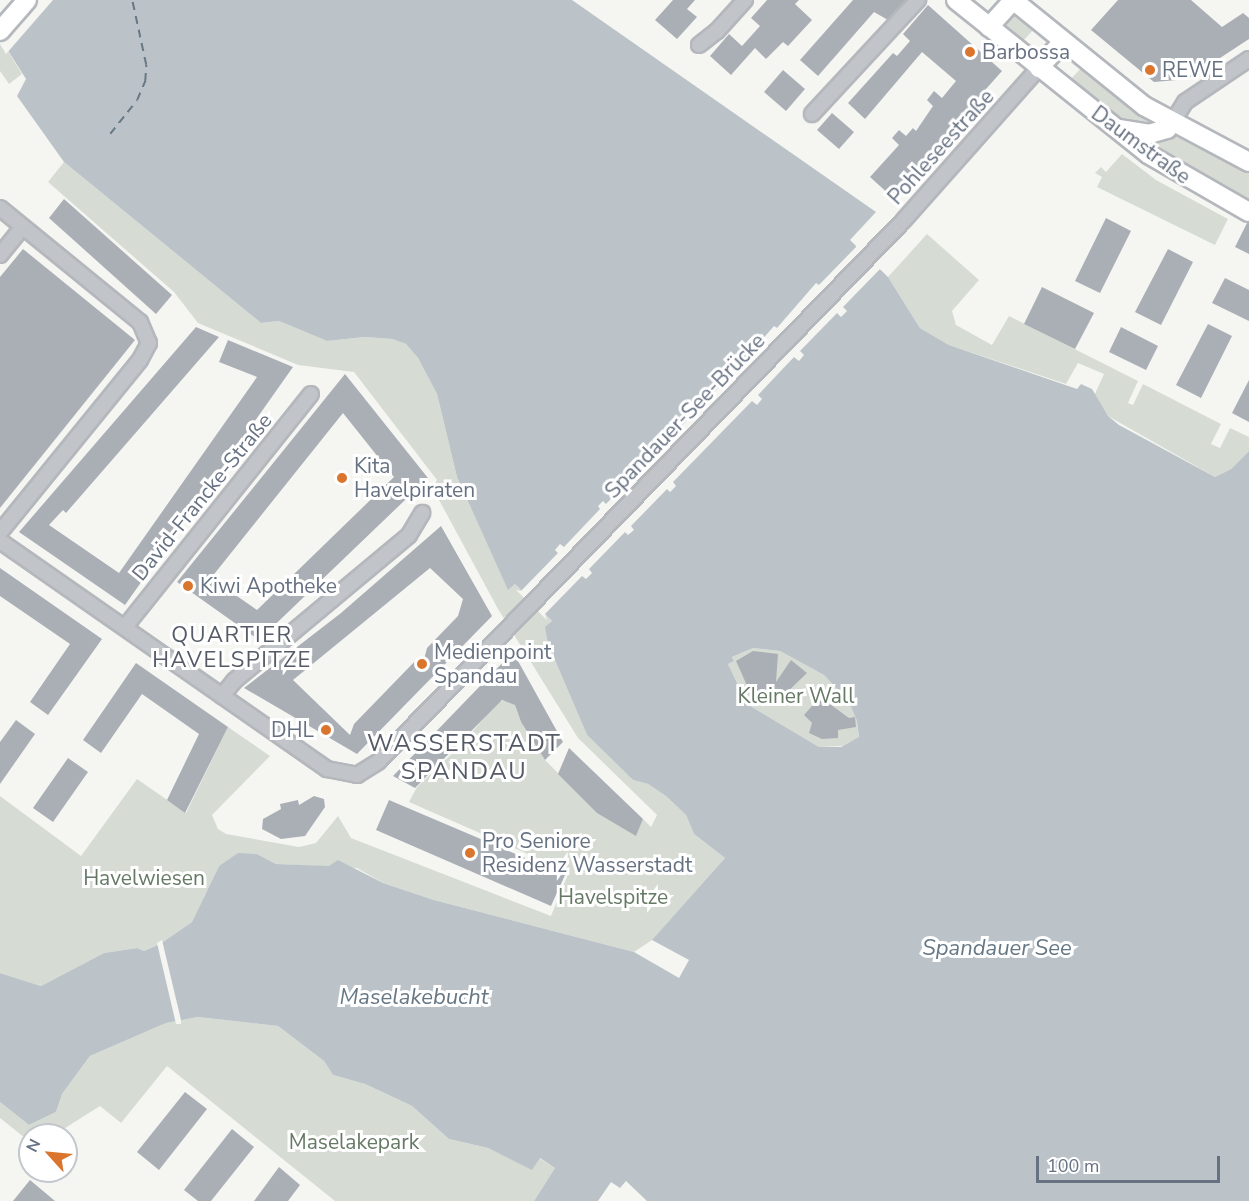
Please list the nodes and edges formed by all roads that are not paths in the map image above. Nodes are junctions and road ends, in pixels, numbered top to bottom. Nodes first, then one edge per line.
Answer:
1 (27, 0) edge
2 (745, 0) edge
3 (918, 0) edge
4 (956, 0) edge
5 (1013, 0) edge
6 (988, 27) junction
7 (0, 31) edge
8 (1063, 41) junction
9 (699, 45) dead end
10 (1249, 59) edge
11 (1039, 68) junction
12 (812, 114) dead end
13 (1172, 123) junction
14 (1117, 129) junction
15 (1249, 162) edge
16 (0, 208) edge
17 (1249, 212) edge
18 (23, 227) junction
19 (872, 253) joint
20 (0, 255) edge
21 (311, 394) dead end
22 (422, 513) dead end
23 (0, 532) edge
24 (0, 541) edge
25 (125, 627) junction
26 (222, 696) junction

1 - 7 main road
2 - 9 street
3 - 12 street
4 - 6 main road, Daumstraße
5 - 6 main road, Daumstraße
5 - 8 main road, Daumstraße
6 - 11 main road, Daumstraße
8 - 11 main road
8 - 13 main road, Daumstraße
10 - 13 street
11 - 14 main road, Daumstraße
11 - 19 street, Pohleseestraße
13 - 14 main road
13 - 15 main road, Daumstraße
14 - 17 main road, Daumstraße
16 - 18 street
18 - 20 street
18 - 23 street
19 - 26 street, Spandauer-See-Brücke
21 - 25 street, David-Francke-Straße
22 - 26 street
24 - 25 street, Spandauer-See-Brücke
25 - 26 street, Spandauer-See-Brücke

